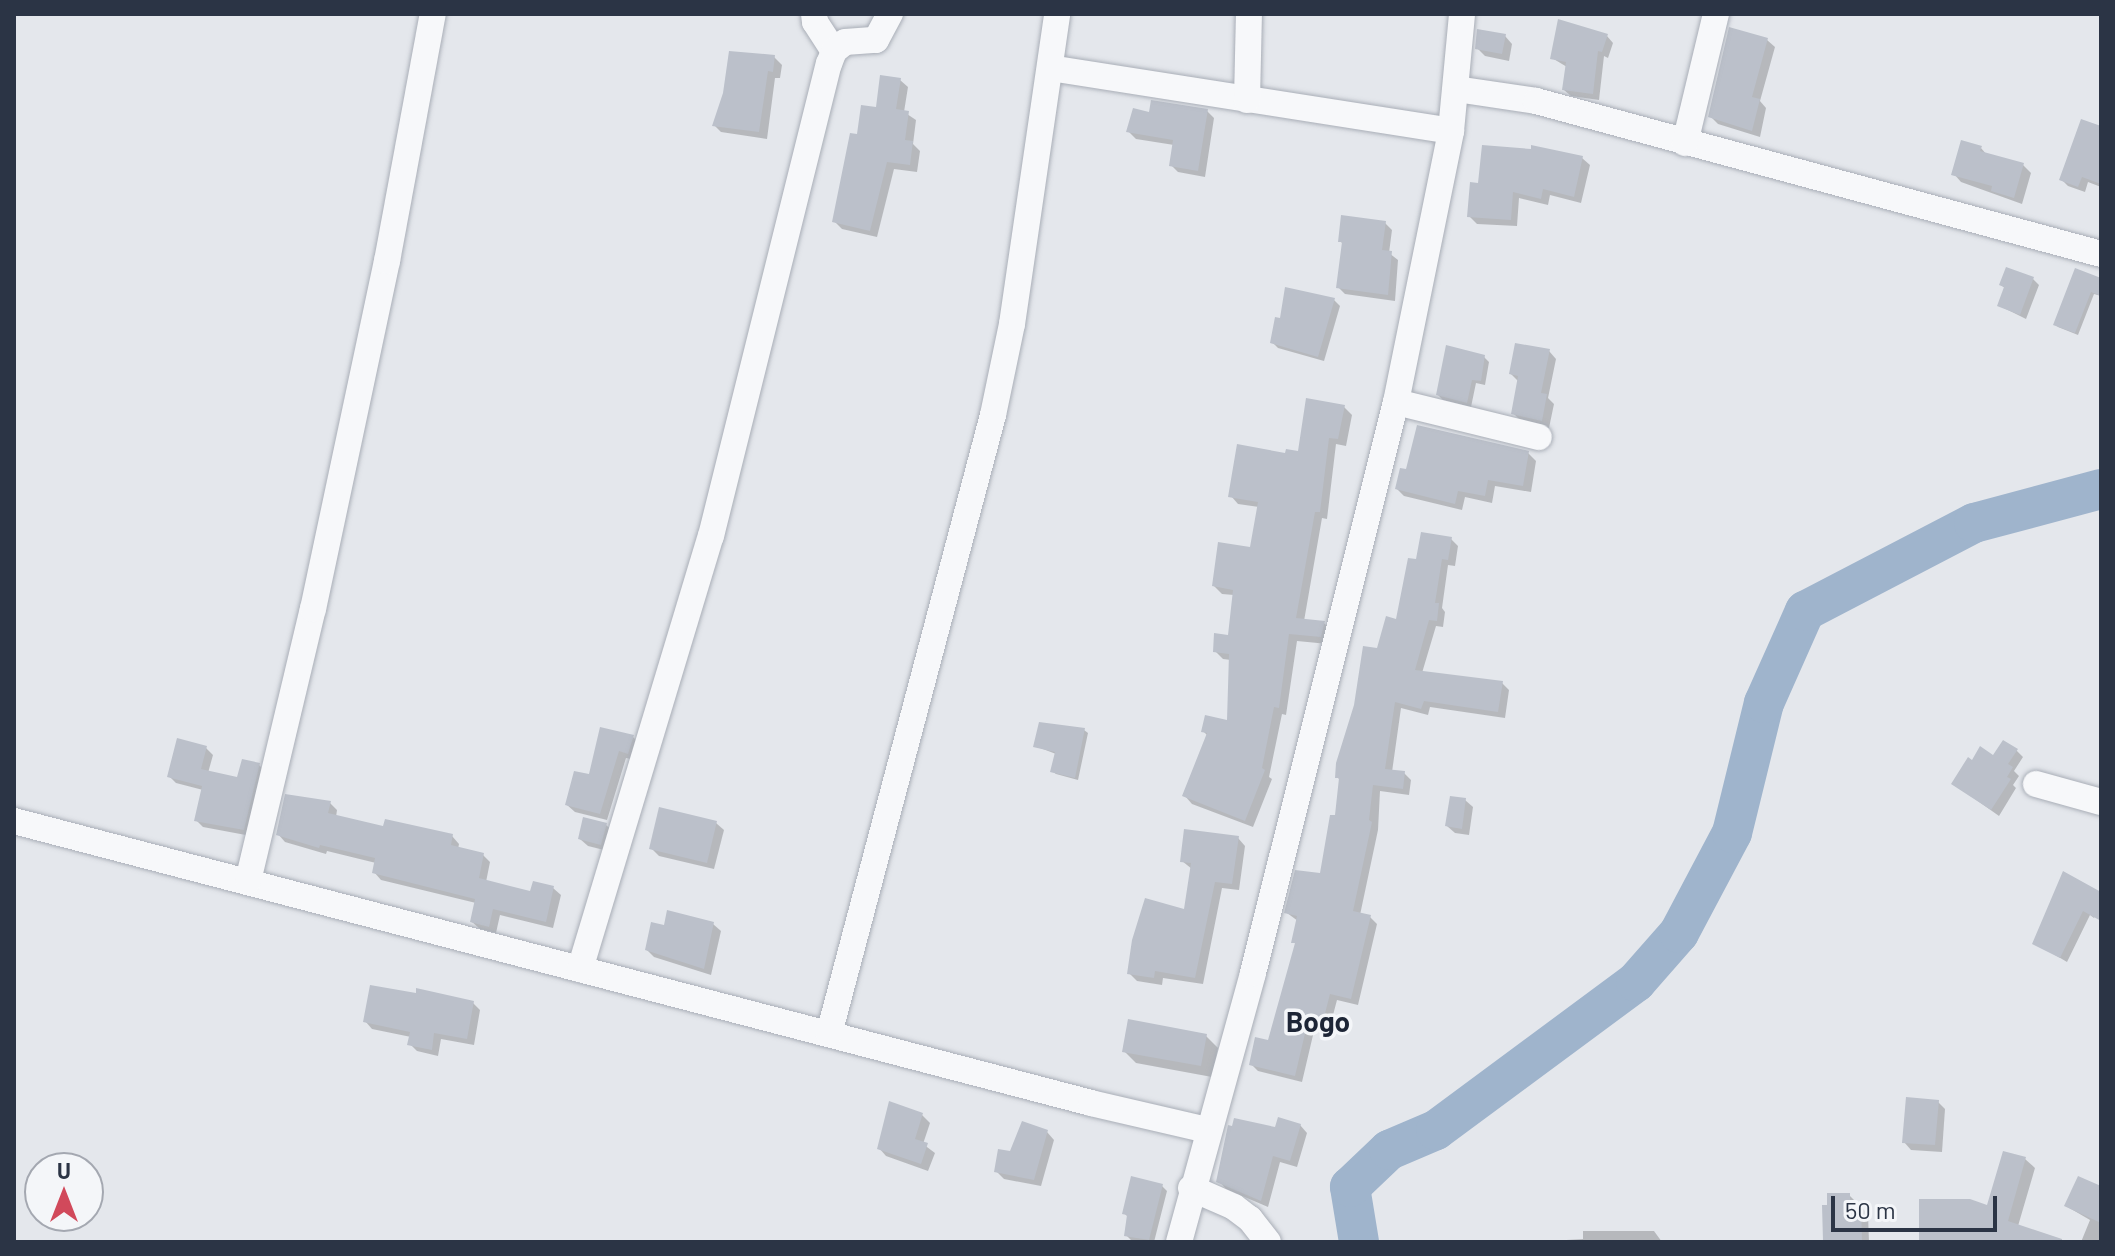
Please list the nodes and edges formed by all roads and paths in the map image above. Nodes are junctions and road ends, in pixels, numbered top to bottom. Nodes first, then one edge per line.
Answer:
1 (433, 14) edge
2 (814, 14) edge
3 (890, 14) edge
4 (1057, 14) edge
5 (1249, 14) edge
6 (1462, 14) edge
7 (1716, 14) edge
8 (834, 51) junction
9 (1050, 68) junction
10 (1456, 89) junction
11 (1247, 100) junction
12 (1451, 131) junction
13 (1685, 143) junction
14 (2101, 254) edge
15 (1396, 402) junction
16 (1539, 437) dead end
17 (2036, 784) dead end
18 (2101, 802) edge
19 (14, 821) edge
20 (248, 881) junction
21 (580, 969) junction
22 (829, 1034) junction
23 (1207, 1130) junction
24 (1191, 1188) junction
25 (1179, 1242) edge
26 (1268, 1242) edge

1 - 20 street
2 - 8 street
3 - 8 street
4 - 9 street
5 - 11 street
6 - 10 street
7 - 13 street
8 - 21 street
9 - 11 street
9 - 22 street
10 - 12 street
10 - 13 street
11 - 12 street
12 - 15 street
13 - 14 street
15 - 16 street
15 - 23 street
17 - 18 street
19 - 20 street
20 - 21 street
21 - 22 street
22 - 23 street
23 - 24 street
24 - 25 street
24 - 26 street

